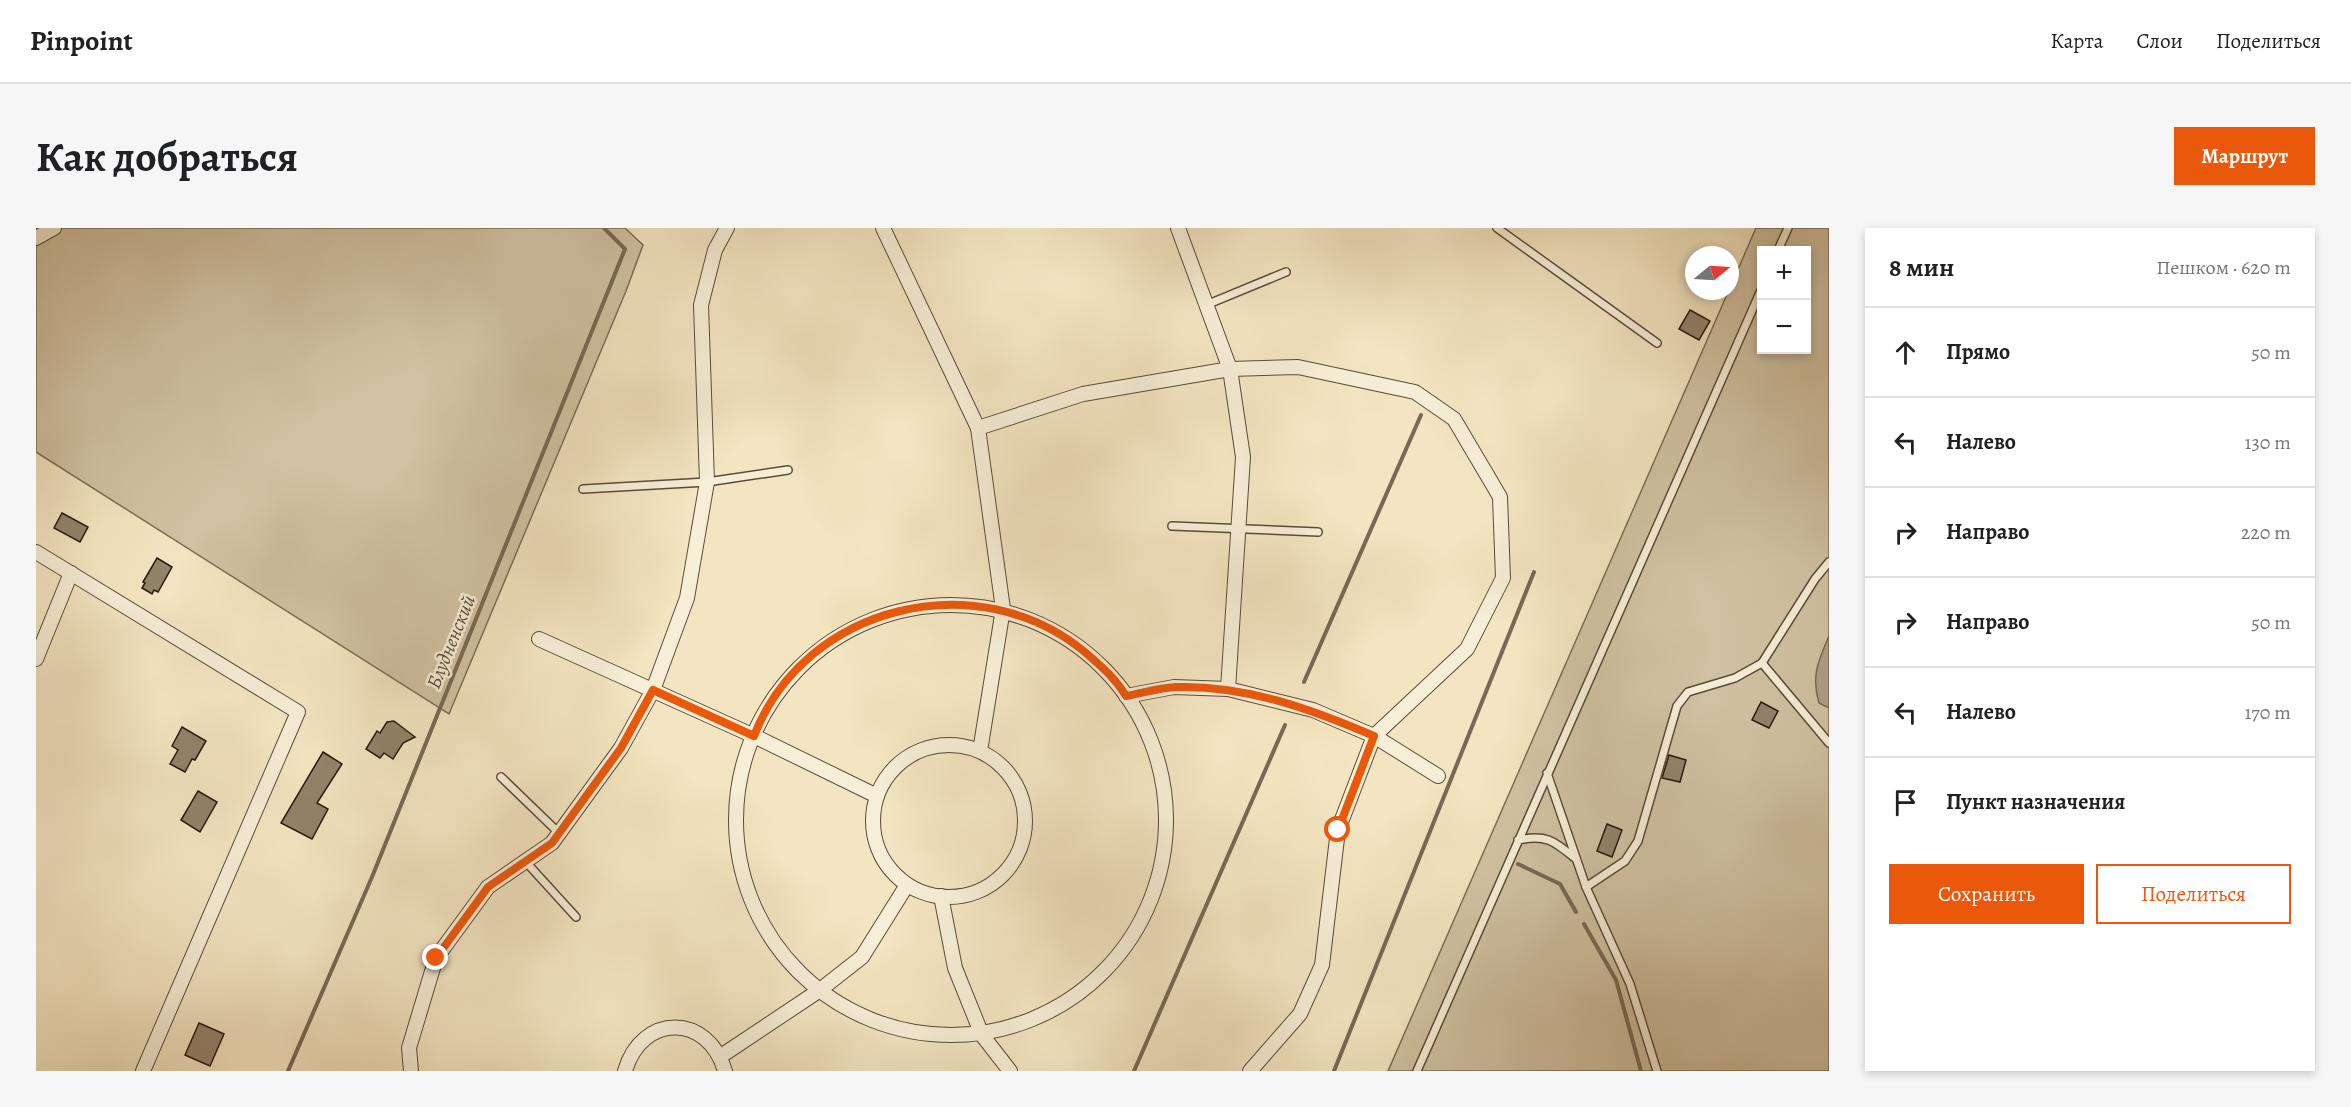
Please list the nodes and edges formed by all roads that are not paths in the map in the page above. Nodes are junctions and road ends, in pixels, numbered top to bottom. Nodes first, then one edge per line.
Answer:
1 (54, 228) edge
2 (727, 228) edge
3 (883, 228) edge
4 (1178, 228) edge
5 (1497, 228) edge
6 (1788, 228) edge
7 (36, 238) edge
8 (1780, 246) edge
9 (1286, 272) dead end
10 (1757, 297) edge
11 (1206, 305) junction
12 (1657, 343) dead end
13 (1230, 369) junction
14 (978, 428) junction
15 (788, 470) dead end
16 (707, 482) junction
17 (583, 489) dead end
18 (1172, 526) dead end
19 (1240, 528) junction
20 (1318, 532) dead end
21 (36, 552) edge
22 (1829, 562) edge
23 (71, 573) junction
24 (1003, 609) junction
25 (539, 639) dead end
26 (36, 659) edge
27 (1762, 663) junction
28 (1228, 689) junction
29 (653, 690) junction
30 (1126, 696) junction
31 (754, 736) junction
32 (1374, 736) junction
33 (1829, 743) edge
34 (980, 751) junction
35 (1547, 772) junction
36 (501, 777) dead end
37 (1438, 777) dead end
38 (877, 796) junction
39 (559, 833) junction
40 (1518, 840) junction
41 (1576, 859) junction
42 (525, 861) junction
43 (907, 885) junction
44 (1586, 887) junction
45 (941, 896) junction
46 (576, 917) dead end
47 (820, 990) junction
48 (982, 1035) junction
49 (721, 1056) junction
50 (143, 1071) edge
51 (411, 1071) edge
52 (626, 1071) edge
53 (725, 1071) edge
54 (1010, 1071) edge
55 (1250, 1071) edge
56 (1417, 1071) edge
57 (1657, 1071) edge

1 - 7 street
2 - 16 street
3 - 14 street
4 - 11 street
5 - 12 lane
6 - 8 lane
9 - 11 lane
10 - 35 lane
11 - 13 street
13 - 14 street
13 - 19 street
13 - 32 street
14 - 24 street
15 - 16 lane
16 - 17 lane
16 - 29 street
18 - 19 lane
19 - 20 lane
19 - 28 street
21 - 23 street
22 - 27 lane
23 - 26 street
23 - 50 street
24 - 30 street
24 - 31 street
24 - 34 street
25 - 29 street
27 - 33 lane
27 - 44 lane
28 - 30 street
28 - 32 street
29 - 31 street
29 - 39 street
30 - 48 street
31 - 38 street
31 - 47 street
32 - 37 street
32 - 55 street
34 - 38 street
34 - 45 street
35 - 40 lane
35 - 41 lane
36 - 39 lane
38 - 43 street
39 - 42 street
40 - 41 lane
40 - 56 lane
41 - 44 lane
42 - 46 lane
42 - 51 street
43 - 45 street
43 - 47 street
44 - 57 lane
45 - 48 street
47 - 48 street
47 - 49 street
48 - 54 street
49 - 52 street
49 - 53 street

